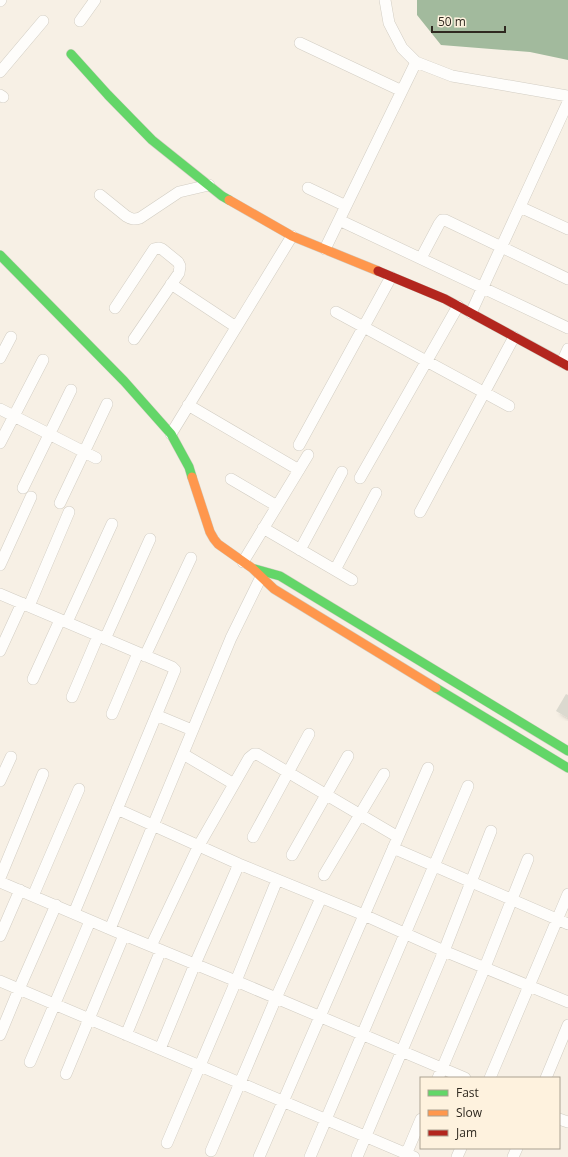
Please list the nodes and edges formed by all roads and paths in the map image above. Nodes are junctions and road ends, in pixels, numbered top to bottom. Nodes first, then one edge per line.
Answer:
1 (95, 0) edge
2 (385, 0) edge
3 (43, 21) dead end
4 (80, 21) dead end
5 (300, 44) dead end
6 (71, 54) dead end
7 (416, 62) junction
8 (0, 72) edge
9 (402, 91) junction
10 (568, 96) edge
11 (568, 102) edge
12 (209, 185) junction
13 (308, 188) dead end
14 (100, 195) dead end
15 (346, 206) junction
16 (520, 207) junction
17 (339, 220) junction
18 (568, 229) edge
19 (292, 236) junction
20 (502, 247) junction
21 (325, 249) junction
22 (0, 255) edge
23 (421, 258) junction
24 (392, 277) junction
25 (568, 279) edge
26 (172, 284) junction
27 (483, 288) junction
28 (458, 306) junction
29 (115, 308) dead end
30 (336, 312) dead end
31 (471, 313) junction
32 (236, 327) junction
33 (364, 327) junction
34 (568, 328) edge
35 (11, 337) dead end
36 (514, 337) junction
37 (134, 339) dead end
38 (568, 349) edge
39 (0, 358) edge
40 (43, 360) dead end
41 (426, 361) junction
42 (565, 364) edge
43 (71, 390) dead end
44 (484, 393) junction
45 (107, 404) dead end
46 (188, 406) junction
47 (509, 406) dead end
48 (0, 409) edge
49 (14, 416) junction
50 (50, 434) junction
51 (171, 434) junction
52 (0, 444) edge
53 (299, 444) dead end
54 (85, 452) junction
55 (308, 455) dead end
56 (96, 458) dead end
57 (299, 470) junction
58 (342, 472) dead end
59 (360, 478) dead end
60 (231, 479) dead end
61 (23, 488) dead end
62 (376, 493) dead end
63 (31, 497) dead end
64 (60, 503) dead end
65 (277, 506) junction
66 (69, 512) dead end
67 (420, 512) dead end
68 (112, 524) dead end
69 (264, 528) junction
70 (150, 539) dead end
71 (300, 550) junction
72 (191, 558) dead end
73 (239, 559) junction
74 (0, 565) edge
75 (252, 568) junction
76 (335, 570) junction
77 (261, 577) junction
78 (352, 580) dead end
79 (0, 594) edge
80 (25, 605) junction
81 (63, 621) junction
82 (102, 638) junction
83 (0, 650) edge
84 (142, 655) junction
85 (33, 679) dead end
86 (72, 697) dead end
87 (112, 714) dead end
88 (156, 715) junction
89 (192, 730) junction
90 (309, 734) dead end
91 (568, 751) edge
92 (183, 754) junction
93 (348, 756) dead end
94 (10, 757) dead end
95 (428, 768) dead end
96 (568, 768) edge
97 (288, 773) junction
98 (43, 774) dead end
99 (384, 774) dead end
100 (0, 781) edge
101 (234, 784) junction
102 (468, 786) dead end
103 (79, 789) dead end
104 (326, 795) junction
105 (117, 809) junction
106 (360, 815) junction
107 (153, 826) junction
108 (491, 831) dead end
109 (253, 837) dead end
110 (398, 837) junction
111 (198, 846) junction
112 (393, 848) junction
113 (292, 855) dead end
114 (528, 859) dead end
115 (239, 864) junction
116 (434, 866) junction
117 (324, 874) dead end
118 (0, 878) edge
119 (277, 880) junction
120 (0, 882) edge
121 (471, 882) junction
122 (20, 890) junction
123 (568, 894) edge
124 (33, 896) junction
125 (321, 898) junction
126 (512, 900) junction
127 (56, 905) junction
128 (74, 913) junction
129 (364, 915) junction
130 (558, 919) junction
131 (90, 921) junction
132 (568, 924) edge
133 (110, 929) junction
134 (406, 932) junction
135 (124, 935) junction
136 (0, 936) edge
137 (156, 948) junction
138 (444, 951) junction
139 (195, 964) junction
140 (485, 968) junction
141 (0, 981) edge
142 (236, 981) junction
143 (529, 986) junction
144 (19, 989) junction
145 (276, 998) junction
146 (568, 1002) edge
147 (54, 1004) junction
148 (320, 1017) junction
149 (89, 1019) junction
150 (568, 1025) edge
151 (0, 1035) edge
152 (126, 1035) junction
153 (362, 1035) junction
154 (160, 1049) junction
155 (401, 1051) junction
156 (30, 1062) dead end
157 (200, 1066) junction
158 (440, 1073) edge
159 (66, 1074) dead end
160 (460, 1077) edge
161 (490, 1077) edge
162 (546, 1077) edge
163 (240, 1083) junction
164 (283, 1102) junction
165 (326, 1120) junction
166 (420, 1122) edge
167 (366, 1137) junction
168 (167, 1143) dead end
169 (211, 1151) dead end
170 (409, 1156) edge
171 (259, 1157) edge
172 (310, 1157) edge
173 (357, 1157) edge

1 - 4 street
2 - 7 street
3 - 8 street
5 - 9 street
6 - 12 street
7 - 9 street
7 - 10 street
9 - 15 street
11 - 16 street
12 - 14 street
12 - 19 street
13 - 15 street
15 - 17 street
16 - 18 street
16 - 20 street
17 - 21 street
17 - 23 street
19 - 21 street
19 - 32 street
20 - 23 street
20 - 25 street
20 - 27 street
21 - 24 street
22 - 51 street
23 - 27 street
24 - 28 street
24 - 33 street
26 - 29 street
26 - 32 street
26 - 37 street
27 - 31 street
27 - 34 street
28 - 31 street
28 - 41 street
30 - 33 street
31 - 36 street
32 - 46 street
33 - 41 street
33 - 53 street
35 - 39 street
36 - 42 street
36 - 44 street
38 - 42 street
40 - 49 street
41 - 44 street
41 - 59 street
43 - 50 street
44 - 47 street
44 - 67 street
45 - 54 street
46 - 51 street
46 - 57 street
48 - 49 street
49 - 50 street
49 - 52 street
50 - 54 street
50 - 61 street
51 - 73 street
54 - 56 street
54 - 64 street
55 - 57 street
57 - 65 street
58 - 71 street
60 - 65 street
62 - 76 street
63 - 74 street
65 - 69 street
66 - 80 street
68 - 81 street
69 - 71 street
69 - 73 street
70 - 82 street
71 - 76 street
72 - 84 street
73 - 75 street
75 - 77 street
75 - 91 street
76 - 78 street
77 - 89 street
77 - 96 street
79 - 80 street
80 - 81 street
80 - 83 street
81 - 82 street
81 - 85 street
82 - 84 street
82 - 86 street
84 - 87 street
84 - 88 street
88 - 89 street
88 - 105 street
89 - 92 street
90 - 97 street
92 - 101 street
92 - 107 street
93 - 104 street
94 - 100 street
95 - 110 street
97 - 101 street
97 - 104 street
97 - 109 street
98 - 118 street
99 - 106 street
101 - 111 street
102 - 116 street
103 - 124 street
104 - 106 street
104 - 113 street
105 - 107 street
105 - 128 street
106 - 110 street
106 - 117 street
107 - 111 street
107 - 133 street
108 - 121 street
110 - 112 street
111 - 115 street
111 - 137 street
112 - 116 street
112 - 129 street
114 - 126 street
115 - 119 street
115 - 139 street
116 - 121 street
116 - 134 street
119 - 125 street
119 - 142 street
120 - 122 street
121 - 126 street
121 - 138 street
122 - 124 street
122 - 136 street
123 - 130 street
124 - 127 street
125 - 129 street
125 - 145 street
126 - 130 street
126 - 140 street
127 - 128 street
127 - 144 street
128 - 131 street
129 - 134 street
129 - 148 street
130 - 132 street
130 - 143 street
131 - 133 street
131 - 147 street
133 - 135 street
134 - 138 street
134 - 153 street
135 - 137 street
135 - 149 street
137 - 139 street
137 - 152 street
138 - 140 street
138 - 155 street
139 - 142 street
139 - 154 street
140 - 143 street
140 - 158 street
141 - 144 street
142 - 145 street
142 - 157 street
143 - 146 street
143 - 161 street
144 - 147 street
144 - 151 street
145 - 148 street
145 - 163 street
147 - 149 street
147 - 156 street
148 - 153 street
148 - 164 street
149 - 152 street
149 - 159 street
150 - 162 street
152 - 154 street
153 - 155 street
153 - 165 street
154 - 157 street
155 - 158 street
155 - 167 street
157 - 163 street
157 - 168 street
158 - 160 street
163 - 164 street
163 - 169 street
164 - 165 street
164 - 171 street
165 - 167 street
165 - 172 street
166 - 170 street
167 - 170 street
167 - 173 street

